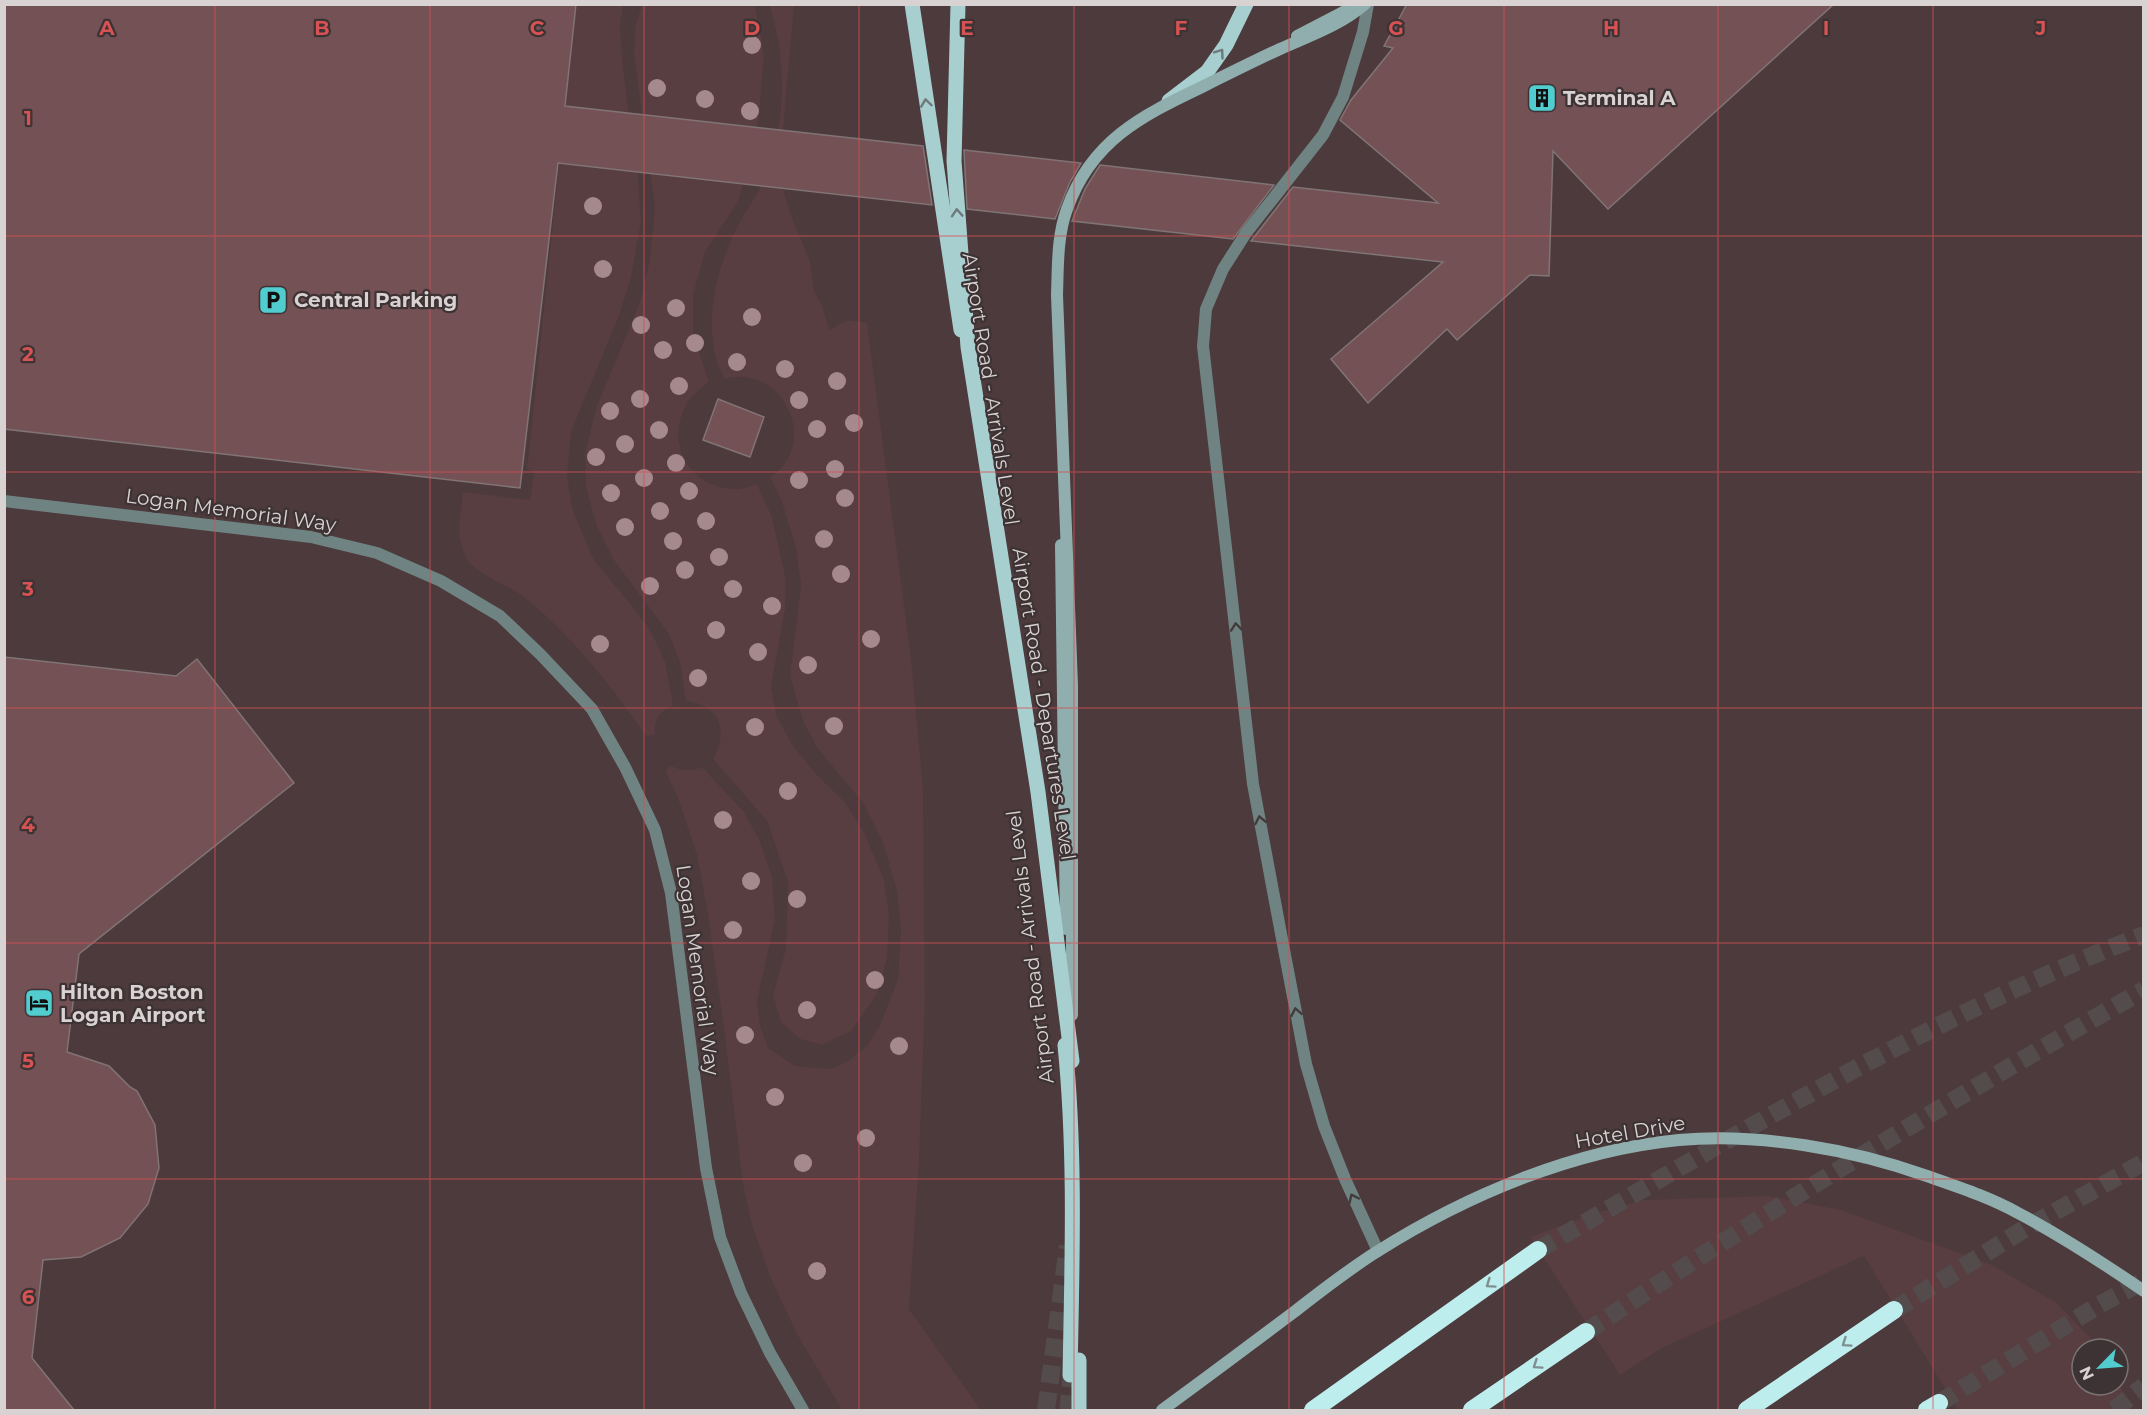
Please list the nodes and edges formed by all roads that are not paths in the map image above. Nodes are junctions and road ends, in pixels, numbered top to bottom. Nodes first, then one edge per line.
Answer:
1 (912, 4) edge
2 (958, 4) edge
3 (1246, 4) edge
4 (1352, 4) edge
5 (1367, 4) edge
6 (1161, 106) junction
7 (4, 501) edge
8 (1072, 1061) junction
9 (1068, 1093) junction
10 (1538, 1250) tunnel mouth
11 (1378, 1251) junction
12 (2144, 1291) edge
13 (1894, 1310) tunnel mouth
14 (1586, 1332) tunnel mouth
15 (1070, 1375) tunnel mouth
16 (803, 1410) edge
17 (1079, 1410) edge
18 (1162, 1410) edge
19 (1313, 1410) edge
20 (1472, 1410) edge
21 (1747, 1410) edge

9 -> 1 main road, Airport Road - Arrivals Level
8 -> 2 main road, Airport Road - Departures Level, bridge
6 -> 3 main road
4 - 6 main road
5 - 8 main road, bridge
11 -> 5 street
6 - 9 main road
7 - 16 street, Logan Memorial Way
8 - 17 main road, Airport Road - Departures Level
9 - 15 main road, Airport Road - Arrivals Level
10 -> 19 highway
11 - 12 main road, Hotel Drive
11 - 18 main road, Hotel Drive
13 -> 21 highway
14 -> 20 highway

